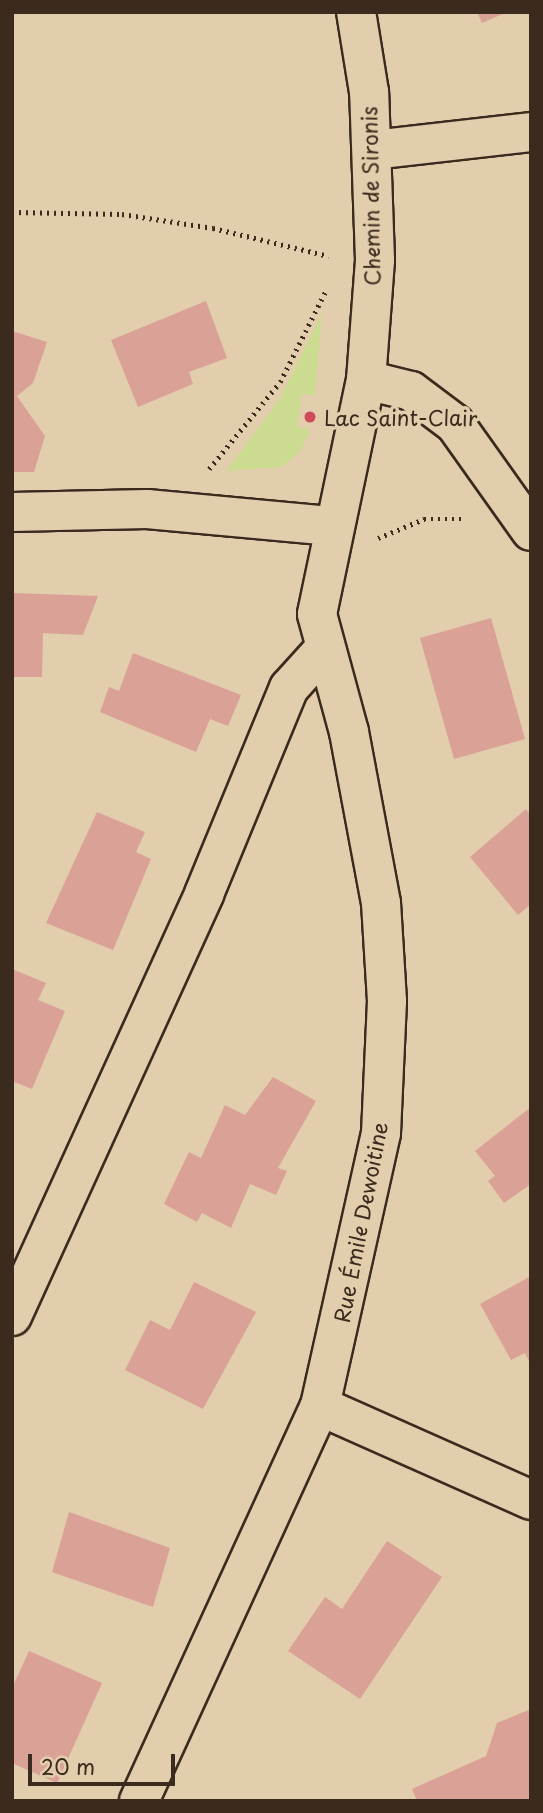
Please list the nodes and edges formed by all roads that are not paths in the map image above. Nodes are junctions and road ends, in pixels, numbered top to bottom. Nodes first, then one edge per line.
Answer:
1 (356, 12) edge
2 (531, 132) edge
3 (373, 150) junction
4 (366, 380) junction
5 (12, 512) edge
6 (321, 524) junction
7 (526, 524) edge
8 (326, 648) junction
9 (12, 1316) edge
10 (320, 1406) junction
11 (531, 1500) edge
12 (139, 1801) edge

1 - 3 street, Chemin de Sironis
2 - 3 street
3 - 4 street, Chemin de Sironis
4 - 6 street, Chemin de Sironis
4 - 7 street
5 - 6 street
6 - 8 street, Rue Émile Dewoitine
8 - 9 street
8 - 10 street, Rue Émile Dewoitine
10 - 11 street
10 - 12 street, Rue Émile Dewoitine

